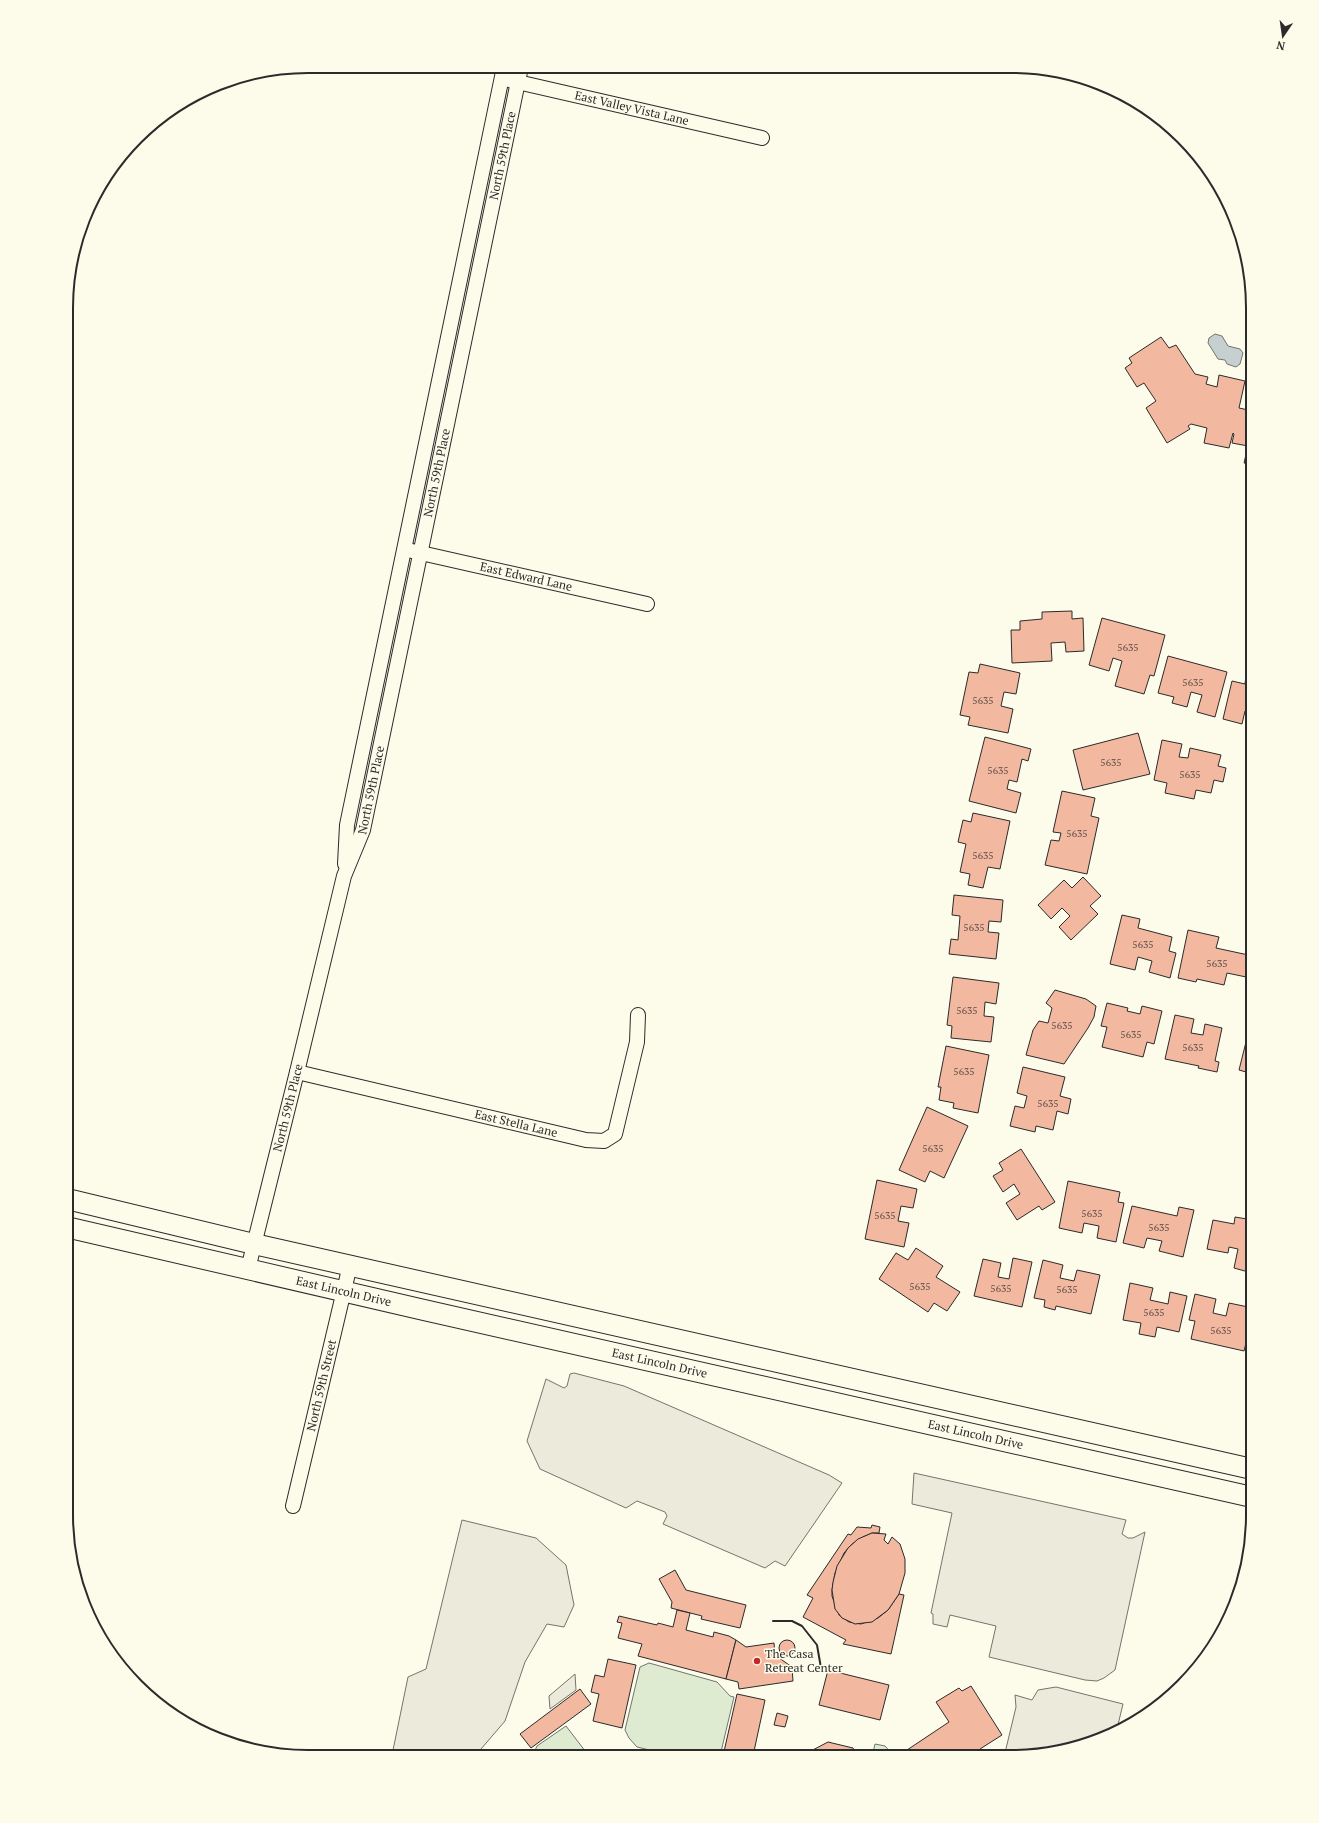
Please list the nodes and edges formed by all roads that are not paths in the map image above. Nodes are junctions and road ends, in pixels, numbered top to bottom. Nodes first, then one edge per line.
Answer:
1 (503, 73) edge
2 (520, 73) edge
3 (518, 82) junction
4 (762, 138) dead end
5 (404, 550) junction
6 (421, 553) junction
7 (647, 604) dead end
8 (344, 876) junction
9 (638, 1015) dead end
10 (297, 1072) junction
11 (73, 1201) edge
12 (73, 1229) edge
13 (254, 1244) junction
14 (350, 1265) junction
15 (248, 1269) junction
16 (344, 1291) junction
17 (1246, 1468) edge
18 (1246, 1496) edge
19 (293, 1506) dead end

1 - 3 street, East Valley Vista Lane
1 - 5 street, North 59th Place
2 - 3 street, North 59th Place
3 - 4 street, East Valley Vista Lane
3 - 6 street, North 59th Place
5 - 6 street, East Edward Lane
5 - 8 street, North 59th Place
6 - 7 street, East Edward Lane
6 - 8 street, North 59th Place
8 - 10 street, North 59th Place
9 - 10 street, East Stella Lane
10 - 13 street, North 59th Place
11 - 13 main road
12 - 15 main road, East Lincoln Drive
13 - 14 main road
13 - 15 street, North 59th Place
14 - 16 street, North 59th Street
14 - 17 main road
15 - 16 main road, East Lincoln Drive
16 - 18 main road, East Lincoln Drive
16 - 19 street, North 59th Street

